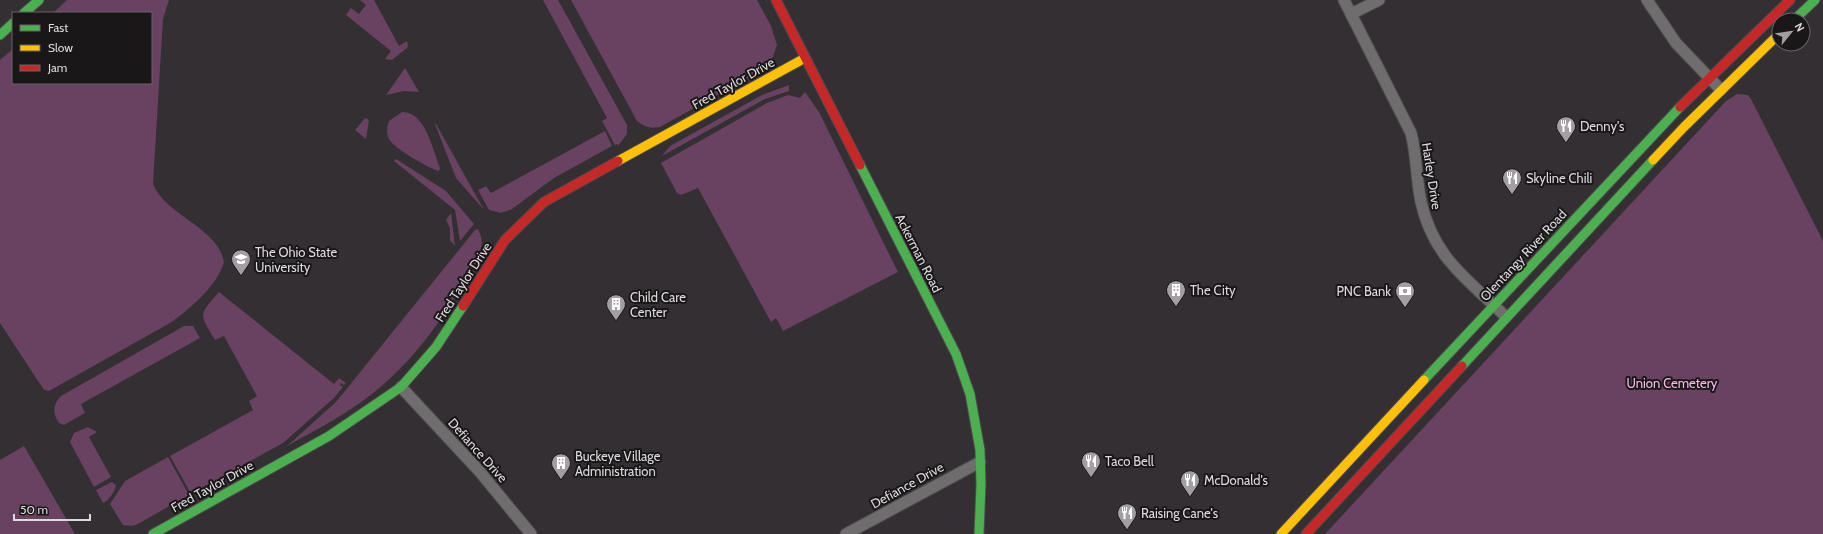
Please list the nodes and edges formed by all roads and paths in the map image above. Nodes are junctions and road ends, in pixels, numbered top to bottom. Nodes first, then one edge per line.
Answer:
1 (39, 0) edge
2 (776, 0) edge
3 (1344, 0) edge
4 (1378, 0) edge
5 (1647, 0) edge
6 (1790, 0) edge
7 (1815, 0) edge
8 (25, 12) edge
9 (1802, 12) edge
10 (1351, 14) junction
11 (12, 24) edge
12 (0, 34) edge
13 (1771, 42) edge
14 (805, 58) junction
15 (1709, 79) junction
16 (1721, 90) junction
17 (1494, 305) junction
18 (1506, 317) junction
19 (401, 387) junction
20 (980, 462) junction
21 (153, 534) edge
22 (531, 534) edge
23 (846, 534) edge
24 (979, 534) edge
25 (1281, 534) edge
26 (1306, 534) edge

1 - 8 main road
2 - 14 main road, Ackerman Road
3 - 10 street, Harley Drive
4 - 10 street
5 - 15 street
6 - 15 main road, Olentangy River Road
7 - 9 main road
10 - 17 street, Harley Drive
11 - 12 main road
13 - 16 main road
14 - 19 main road, Fred Taylor Drive
14 - 20 main road, Ackerman Road
15 - 16 street
15 - 17 main road, Olentangy River Road
16 - 18 main road
17 - 18 street, Harley Drive
17 - 25 main road, Olentangy River Road
18 - 26 main road
19 - 21 main road, Fred Taylor Drive
19 - 22 street, Defiance Drive
20 - 23 street, Defiance Drive
20 - 24 main road, Ackerman Road

